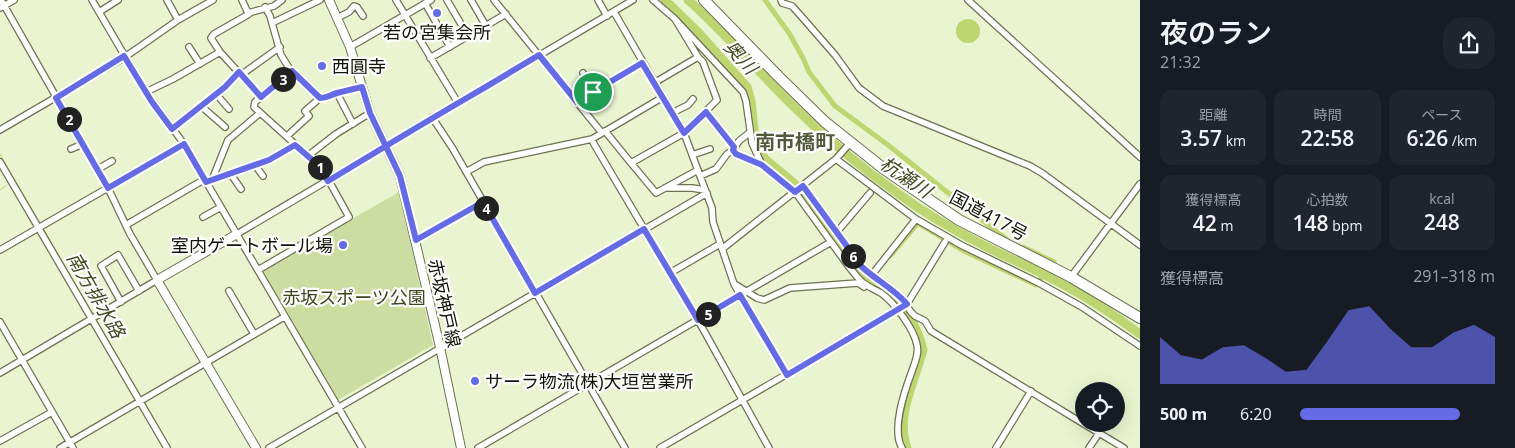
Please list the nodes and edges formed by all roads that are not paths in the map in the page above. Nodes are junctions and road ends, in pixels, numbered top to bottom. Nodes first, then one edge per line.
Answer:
1 (14, 0) edge
2 (92, 0) edge
3 (118, 0) edge
4 (166, 0) edge
5 (213, 0) edge
6 (242, 0) edge
7 (282, 0) edge
8 (320, 0) edge
9 (329, 0) edge
10 (396, 0) edge
11 (431, 0) edge
12 (447, 0) edge
13 (471, 0) edge
14 (494, 0) edge
15 (598, 0) edge
16 (633, 0) edge
17 (652, 0) edge
18 (704, 0) edge
19 (781, 0) edge
20 (968, 0) edge
21 (424, 4) junction
22 (2, 5) edge
23 (265, 7) junction
24 (99, 12) junction
25 (614, 12) junction
26 (248, 13) junction
27 (506, 14) junction
28 (363, 16) dead end
29 (405, 16) junction
30 (607, 16) junction
31 (337, 18) junction
32 (674, 19) junction
33 (178, 20) junction
34 (272, 23) junction
35 (486, 26) junction
36 (468, 36) junction
37 (280, 47) junction
38 (350, 47) junction
39 (450, 47) junction
40 (189, 48) dead end
41 (220, 52) junction
42 (539, 55) junction
43 (124, 56) junction
44 (698, 57) junction
45 (430, 58) junction
46 (642, 63) junction
47 (200, 64) junction
48 (292, 71) junction
49 (240, 73) junction
50 (583, 73) dead end
51 (654, 83) junction
52 (362, 87) junction
53 (146, 92) junction
54 (593, 92) junction
55 (337, 93) junction
56 (216, 94) junction
57 (261, 97) junction
58 (663, 97) junction
59 (56, 98) junction
60 (320, 98) junction
61 (693, 99) dead end
62 (577, 102) junction
63 (458, 103) junction
64 (200, 106) junction
65 (229, 109) dead end
66 (706, 112) junction
67 (370, 113) junction
68 (260, 114) junction
69 (672, 114) junction
70 (432, 117) junction
71 (353, 124) junction
72 (225, 127) dead end
73 (172, 129) junction
74 (0, 130) edge
75 (603, 132) junction
76 (684, 133) junction
77 (749, 133) junction
78 (287, 136) junction
79 (592, 139) junction
80 (83, 144) junction
81 (184, 144) junction
82 (849, 144) junction
83 (295, 145) junction
84 (386, 146) junction
85 (710, 149) dead end
86 (734, 149) junction
87 (72, 150) dead end
88 (309, 155) junction
89 (692, 155) junction
90 (837, 158) junction
91 (1140, 158) edge
92 (112, 161) dead end
93 (0, 162) edge
94 (631, 163) junction
95 (255, 165) junction
96 (762, 165) junction
97 (98, 169) junction
98 (466, 172) junction
99 (230, 173) junction
100 (699, 173) junction
101 (263, 176) dead end
102 (208, 180) junction
103 (328, 181) junction
104 (1140, 184) edge
105 (803, 186) junction
106 (108, 188) junction
107 (664, 188) junction
108 (241, 189) dead end
109 (706, 192) junction
110 (795, 192) junction
111 (870, 193) dead end
112 (483, 202) junction
113 (221, 207) junction
114 (203, 217) dead end
115 (916, 218) junction
116 (1111, 224) junction
117 (126, 225) junction
118 (41, 226) junction
119 (644, 229) junction
120 (836, 233) junction
121 (237, 234) junction
122 (416, 240) junction
123 (831, 242) junction
124 (945, 242) dead end
125 (1140, 245) edge
126 (721, 247) junction
127 (0, 250) edge
128 (258, 270) junction
129 (670, 273) junction
130 (871, 276) junction
131 (1071, 277) junction
132 (157, 280) junction
133 (734, 284) junction
134 (868, 286) junction
135 (229, 290) dead end
136 (139, 291) junction
137 (746, 291) junction
138 (535, 293) junction
139 (740, 295) junction
140 (121, 302) junction
141 (907, 304) junction
142 (898, 310) junction
143 (284, 317) junction
144 (94, 318) junction
145 (1140, 318) edge
146 (698, 320) junction
147 (0, 322) edge
148 (254, 334) junction
149 (1140, 346) edge
150 (440, 347) junction
151 (22, 360) junction
152 (206, 363) junction
153 (0, 372) edge
154 (787, 375) junction
155 (587, 384) junction
156 (1031, 391) junction
157 (142, 400) junction
158 (743, 400) junction
159 (338, 407) junction
160 (52, 412) junction
161 (1075, 418) edge
162 (1099, 432) joint
163 (0, 441) edge
164 (71, 445) edge
165 (60, 448) edge
166 (167, 448) edge
167 (256, 448) edge
168 (269, 448) edge
169 (362, 448) edge
170 (461, 448) edge
171 (478, 448) edge
172 (625, 448) edge
173 (660, 448) edge
174 (769, 448) edge
175 (902, 448) edge
176 (996, 448) edge
177 (1089, 448) edge
178 (1124, 448) edge

1 - 22 street
2 - 24 street
3 - 24 street
4 - 33 street
5 - 33 street
6 - 26 street
7 - 23 street
8 - 34 street
9 - 31 main road, 赤坂神戸線
10 - 29 street
11 - 21 street
12 - 36 street
13 - 35 street
14 - 27 street
15 - 30 street
16 - 25 street
17 - 32 street
18 - 82 highway, 国道417号
19 - 116 street
20 - 91 street
21 - 29 street
21 - 39 street
22 - 59 street
23 - 26 street
23 - 34 street
24 - 43 street
25 - 30 street
25 - 46 street
26 - 41 street
27 - 35 street
27 - 42 street
28 - 31 street
29 - 38 street
29 - 45 street
30 - 42 street
31 - 38 main road, 赤坂神戸線
32 - 44 street
32 - 77 street
33 - 43 street
34 - 37 street
35 - 36 street
36 - 39 street
37 - 48 street
37 - 49 street
38 - 52 main road, 赤坂神戸線
39 - 45 street
40 - 47 street
41 - 47 street
41 - 49 street
42 - 62 street
42 - 63 street
43 - 53 street
43 - 59 street
44 - 51 street
44 - 66 street
45 - 63 street
46 - 51 street
46 - 54 street
47 - 53 street
48 - 57 street
48 - 60 street
49 - 56 street
49 - 57 street
50 - 54 street
51 - 58 street
52 - 55 street
52 - 67 main road, 赤坂神戸線
53 - 73 street
54 - 62 street
55 - 60 street
55 - 71 street
56 - 64 street
56 - 65 street
57 - 68 street
58 - 69 street
58 - 75 street
59 - 74 street
59 - 80 street
60 - 78 street
61 - 69 street
62 - 75 street
63 - 70 street
64 - 72 street
64 - 73 street
66 - 76 street
66 - 86 street
67 - 71 street
67 - 84 main road, 赤坂神戸線
68 - 78 street
68 - 102 street
69 - 76 street
70 - 84 street
70 - 98 street
71 - 88 street
73 - 81 street
75 - 79 street
75 - 94 street
76 - 89 street
76 - 94 street
77 - 86 street
77 - 96 street
78 - 83 street
79 - 98 street
79 - 119 street
80 - 87 street
80 - 97 street
81 - 102 street
81 - 106 street
82 - 90 street
82 - 131 highway, 国道417号
83 - 88 street
83 - 95 street
84 - 103 street
84 - 122 main road, 赤坂神戸線
85 - 89 street
86 - 96 street
86 - 100 street
88 - 103 street
89 - 100 street
90 - 105 street
90 - 115 street
92 - 97 street
93 - 118 street
94 - 107 street
95 - 99 street
95 - 101 street
96 - 110 street
97 - 106 street
98 - 112 street
99 - 102 street
99 - 108 street
100 - 107 street
100 - 109 street
102 - 113 street
102 - 117 street
103 - 121 street
103 - 128 street
104 - 116 street
105 - 110 street
105 - 120 street
106 - 117 street
106 - 118 street
107 - 109 street
109 - 119 street
109 - 126 street
110 - 123 street
110 - 126 street
111 - 120 street
112 - 122 street
112 - 138 street
113 - 114 street
113 - 121 street
115 - 130 street
115 - 149 street
116 - 125 street
116 - 131 street
117 - 132 street
118 - 127 street
118 - 144 street
119 - 129 street
119 - 138 street
120 - 130 street
121 - 128 street
121 - 132 main road
122 - 150 main road, 赤坂神戸線
123 - 134 street
123 - 137 street
124 - 141 street
126 - 129 street
126 - 133 street
128 - 143 street
129 - 146 street
130 - 141 street
131 - 145 highway, 国道417号
132 - 136 street
132 - 152 main road
133 - 137 street
133 - 139 street
134 - 137 street
134 - 142 street
135 - 148 street
136 - 140 street
136 - 140 street
137 - 139 street
138 - 150 street
138 - 155 street
139 - 146 street
139 - 154 street
140 - 144 street
141 - 142 street
141 - 156 street
142 - 154 street
142 - 175 street
143 - 148 street
143 - 159 street
144 - 151 street
144 - 157 street
146 - 155 street
146 - 158 street
147 - 151 street
148 - 152 street
150 - 159 street
150 - 170 main road, 赤坂神戸線
151 - 153 street
151 - 160 street
152 - 157 street
152 - 167 main road
154 - 158 street
155 - 171 street
155 - 172 street
156 - 161 street
156 - 176 street
157 - 164 street
157 - 166 street
158 - 173 street
158 - 174 street
159 - 168 street
159 - 169 street
160 - 163 street
160 - 164 street
162 - 177 street
162 - 178 street
164 - 165 street

